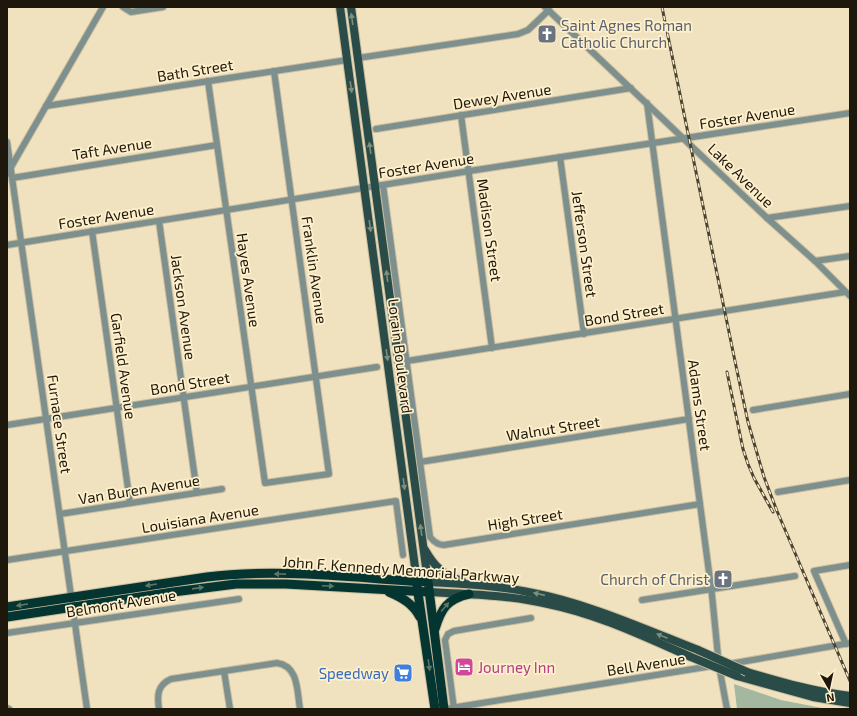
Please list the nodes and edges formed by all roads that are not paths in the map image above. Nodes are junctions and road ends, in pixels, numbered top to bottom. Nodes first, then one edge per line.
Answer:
1 (103, 7) edge
2 (123, 7) edge
3 (163, 7) edge
4 (340, 7) edge
5 (351, 7) edge
6 (547, 8) edge
7 (358, 58) junction
8 (347, 60) junction
9 (274, 71) junction
10 (208, 81) junction
11 (631, 88) junction
12 (647, 103) junction
13 (46, 106) junction
14 (850, 113) edge
15 (461, 115) junction
16 (376, 129) dead end
17 (684, 138) junction
18 (7, 142) edge
19 (652, 143) junction
20 (217, 145) junction
21 (560, 157) junction
22 (11, 168) junction
23 (469, 171) junction
24 (10, 176) edge
25 (379, 186) junction
26 (365, 188) junction
27 (292, 199) junction
28 (850, 206) edge
29 (226, 210) junction
30 (767, 218) junction
31 (159, 221) junction
32 (92, 231) junction
33 (21, 243) junction
34 (7, 245) edge
35 (850, 256) edge
36 (815, 261) junction
37 (848, 294) edge
38 (675, 319) junction
39 (584, 334) junction
40 (492, 348) junction
41 (407, 362) junction
42 (377, 367) dead end
43 (317, 376) junction
44 (251, 386) junction
45 (850, 394) edge
46 (184, 397) junction
47 (117, 408) junction
48 (753, 410) dead end
49 (46, 419) junction
50 (689, 420) junction
51 (7, 425) edge
52 (420, 462) junction
53 (850, 480) edge
54 (265, 483) joint
55 (222, 489) dead end
56 (778, 492) dead end
57 (197, 493) junction
58 (130, 504) junction
59 (700, 504) junction
60 (60, 514) junction
61 (423, 548) junction
62 (65, 551) junction
63 (403, 555) dead end
64 (7, 560) edge
65 (850, 565) edge
66 (795, 576) dead end
67 (417, 582) junction
68 (428, 582) junction
69 (478, 585) junction
70 (382, 589) junction
71 (711, 589) junction
72 (418, 591) junction
73 (429, 592) junction
74 (469, 594) junction
75 (71, 597) junction
76 (239, 598) dead end
77 (642, 600) dead end
78 (7, 607) edge
79 (73, 607) junction
80 (7, 617) edge
81 (531, 618) dead end
82 (75, 623) junction
83 (423, 627) junction
84 (7, 633) edge
85 (434, 633) junction
86 (848, 644) edge
87 (719, 666) junction
88 (224, 671) junction
89 (848, 699) edge
90 (87, 709) edge
91 (159, 709) edge
92 (230, 709) edge
93 (300, 709) edge
94 (435, 709) edge
95 (449, 709) edge
96 (727, 709) edge

1 - 13 street
2 - 3 street
4 - 8 main road, Lorain Boulevard
7 -> 5 main road, Lorain Boulevard
6 - 7 street
6 - 11 street, Lake Avenue
25 -> 7 main road, Lorain Boulevard
8 - 9 street, Bath Street
8 -> 26 main road, Lorain Boulevard
9 - 10 street, Bath Street
9 - 27 street, Franklin Avenue
10 - 13 street, Bath Street
10 - 20 street, Hayes Avenue
11 - 12 street, Lake Avenue
11 - 15 street, Dewey Avenue
12 - 17 street, Lake Avenue
12 - 19 street, Adams Street
13 - 22 street
14 - 17 street, Foster Avenue
15 - 16 street, Dewey Avenue
15 - 23 street, Madison Street
17 - 19 street, Foster Avenue
17 - 30 street, Lake Avenue
18 - 22 street, Furnace Street
19 - 21 street, Foster Avenue
19 - 38 street, Adams Street
20 - 24 street, Taft Avenue
20 - 29 street, Hayes Avenue
21 - 23 street, Foster Avenue
21 - 39 street, Jefferson Street
22 - 24 street, Furnace Street
23 - 25 street, Foster Avenue
23 - 40 street, Madison Street
24 - 33 street, Furnace Street
25 - 26 street, Foster Avenue
25 - 41 street, Lorain Boulevard
61 -> 25 main road, Lorain Boulevard
26 - 27 street, Foster Avenue
26 -> 67 main road, Lorain Boulevard
27 - 29 street, Foster Avenue
27 - 43 street, Franklin Avenue
28 - 30 street
29 - 31 street, Foster Avenue
29 - 44 street, Hayes Avenue
30 - 36 street, Lake Avenue
31 - 32 street, Foster Avenue
31 - 46 street, Jackson Avenue
32 - 33 street, Foster Avenue
32 - 47 street, Garfield Avenue
33 - 34 street, Foster Avenue
33 - 49 street, Furnace Street
35 - 36 street
36 - 37 street, Lake Avenue
37 - 38 street, Bond Street
38 - 39 street, Bond Street
38 - 50 street, Adams Street
39 - 40 street, Bond Street
40 - 41 street, Bond Street
41 - 52 street, Lorain Boulevard
42 - 43 street, Bond Street
43 - 44 street, Bond Street
43 - 54 street, Franklin Avenue
44 - 46 street, Bond Street
44 - 54 street, Hayes Avenue
45 - 48 street
46 - 47 street, Bond Street
46 - 57 street, Jackson Avenue
47 - 49 street, Bond Street
47 - 58 street, Garfield Avenue
49 - 51 street, Bond Street
49 - 60 street, Furnace Street
50 - 52 street, Walnut Street
50 - 59 street, Adams Street
52 - 59 street, High Street
53 - 56 street
55 - 57 street, Van Buren Avenue
57 - 58 street, Van Buren Avenue
58 - 60 street, Van Buren Avenue
59 - 71 street, Adams Street
60 - 62 street, Furnace Street
61 - 68 main road, Lorain Boulevard
61 - 69 main road
62 - 63 street, Louisiana Avenue
62 - 64 street, Louisiana Avenue
62 - 75 street, Furnace Street
65 - 86 street
66 - 71 street
67 - 68 highway, John F. Kennedy Memorial Parkway
67 - 72 highway, Lorain Boulevard
67 -> 75 highway, John F. Kennedy Memorial Parkway
68 - 69 main road, John F. Kennedy Memorial Parkway
68 - 73 highway, Lorain Boulevard
89 -> 69 main road, John F. Kennedy Memorial Parkway, bridge
70 - 72 highway, John F. Kennedy Memorial Parkway
79 -> 70 highway, John F. Kennedy Memorial Parkway
70 - 83 highway
71 - 77 street
71 - 87 street, Adams Street
72 - 73 highway, John F. Kennedy Memorial Parkway
72 - 83 highway, Lorain Boulevard
73 - 74 main road, John F. Kennedy Memorial Parkway
73 - 85 highway, Lorain Boulevard
85 -> 74 highway
74 - 89 main road, John F. Kennedy Memorial Parkway, bridge
75 -> 78 highway, John F. Kennedy Memorial Parkway
75 - 79 street, Furnace Street
76 - 82 street, Belmont Avenue
79 - 80 highway, John F. Kennedy Memorial Parkway
79 - 82 street, Furnace Street
81 - 95 street
82 - 84 street, Belmont Avenue
82 - 90 street, Furnace Street
83 -> 94 highway, Lorain Boulevard
85 - 95 highway, Lorain Boulevard
86 - 87 street, Bell Avenue
87 - 95 street, Bell Avenue
87 - 96 street, Adams Street
88 - 91 street
88 - 92 street
88 - 93 street

